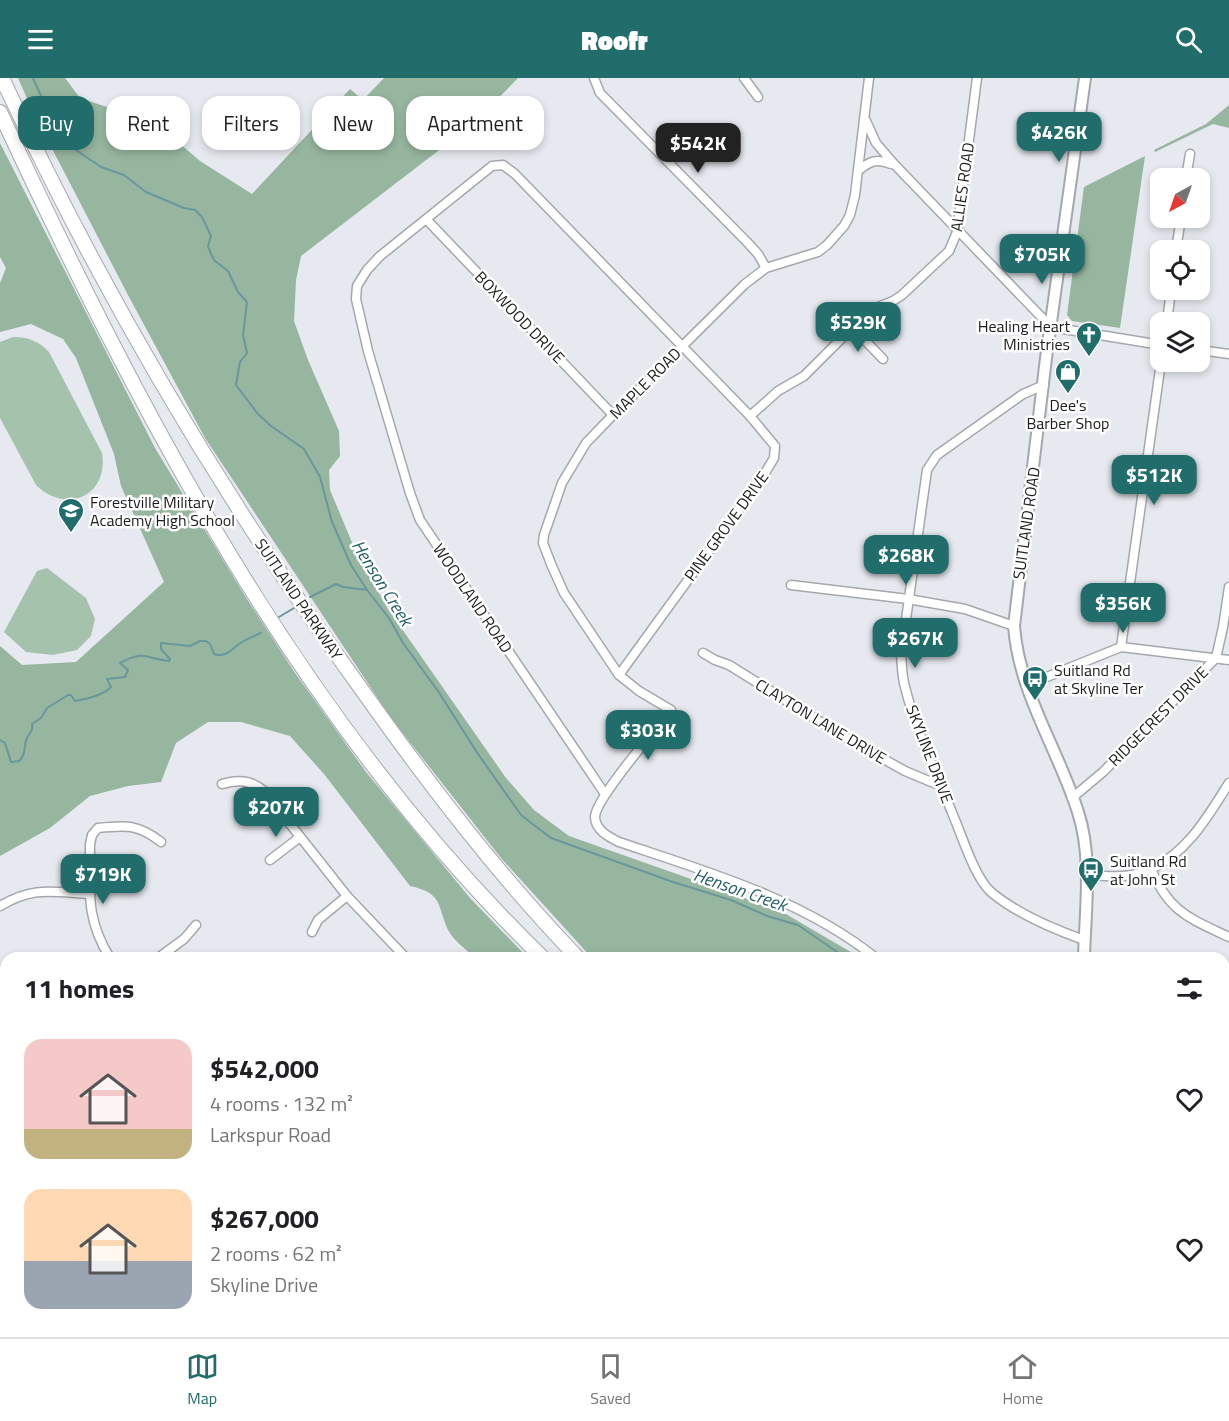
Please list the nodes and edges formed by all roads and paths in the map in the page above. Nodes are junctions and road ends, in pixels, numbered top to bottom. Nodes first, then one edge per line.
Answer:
1 (3, 78) edge
2 (594, 78) edge
3 (744, 78) edge
4 (869, 78) edge
5 (978, 78) edge
6 (1085, 78) edge
7 (758, 97) dead end
8 (0, 112) edge
9 (866, 120) junction
10 (1190, 154) dead end
11 (895, 165) junction
12 (1188, 168) edge
13 (859, 170) junction
14 (540, 200) joint
15 (427, 220) junction
16 (957, 232) junction
17 (766, 268) junction
18 (852, 327) junction
19 (1050, 327) junction
20 (1150, 343) edge
21 (682, 347) junction
22 (1210, 351) edge
23 (1229, 354) edge
24 (883, 359) dead end
25 (1160, 372) edge
26 (1044, 385) junction
27 (613, 414) junction
28 (750, 416) junction
29 (791, 585) dead end
30 (1229, 587) edge
31 (908, 599) junction
32 (1014, 626) junction
33 (1121, 646) junction
34 (703, 652) dead end
35 (1216, 657) junction
36 (1229, 660) edge
37 (619, 675) junction
38 (1027, 685) junction
39 (1229, 783) edge
40 (222, 784) dead end
41 (941, 786) junction
42 (604, 794) junction
43 (1072, 798) junction
44 (300, 837) junction
45 (161, 842) dead end
46 (270, 860) dead end
47 (1151, 869) junction
48 (1086, 875) junction
49 (90, 894) junction
50 (348, 896) junction
51 (0, 906) edge
52 (196, 925) dead end
53 (312, 932) dead end
54 (1228, 933) edge
55 (1084, 940) junction
56 (106, 952) edge
57 (167, 952) edge
58 (400, 952) edge
59 (537, 952) edge
60 (573, 952) edge
61 (867, 952) edge
62 (1084, 952) edge

1 - 60 highway, SUITLAND PARKWAY
2 - 17 street
3 - 7 street
4 - 9 street, MAPLE ROAD
5 - 16 street, ALLIES ROAD
6 - 19 main road, SUITLAND ROAD
8 - 59 highway, SUITLAND PARKWAY
9 - 11 street
9 - 13 street, MAPLE ROAD
10 - 12 street
11 - 13 street
11 - 16 street
13 - 17 street, MAPLE ROAD
14 - 15 street, WOODLAND ROAD
14 - 21 street, PINE GROVE DRIVE
15 - 27 street, BOXWOOD DRIVE
15 - 42 street, WOODLAND ROAD
16 - 18 street, ALLIES ROAD
16 - 19 street
17 - 21 street, MAPLE ROAD
18 - 24 street
18 - 28 street, ALLIES ROAD
19 - 20 street
19 - 26 main road, SUITLAND ROAD
21 - 27 street, MAPLE ROAD
21 - 28 street, PINE GROVE DRIVE
22 - 23 street
25 - 33 street
26 - 31 street, SKYLINE DRIVE
26 - 32 main road, SUITLAND ROAD
27 - 37 street, MAPLE ROAD
28 - 37 street, PINE GROVE DRIVE
29 - 31 street
30 - 35 street, RIDGECREST DRIVE
31 - 32 street
31 - 41 street, SKYLINE DRIVE
32 - 38 main road, SUITLAND ROAD
33 - 35 street
33 - 38 street
34 - 41 street, CLAYTON LANE DRIVE
35 - 36 street
35 - 43 street, RIDGECREST DRIVE
37 - 42 street, MAPLE ROAD
38 - 43 main road, SUITLAND ROAD
39 - 47 street
40 - 44 street
41 - 55 street, SKYLINE DRIVE
42 - 61 street
43 - 48 main road, SUITLAND ROAD
44 - 46 street
44 - 50 street
45 - 49 street
47 - 48 street
47 - 54 street
48 - 55 main road, SUITLAND ROAD
49 - 51 street
49 - 56 street
50 - 53 street
50 - 58 street
52 - 57 street
55 - 62 main road, SUITLAND ROAD

